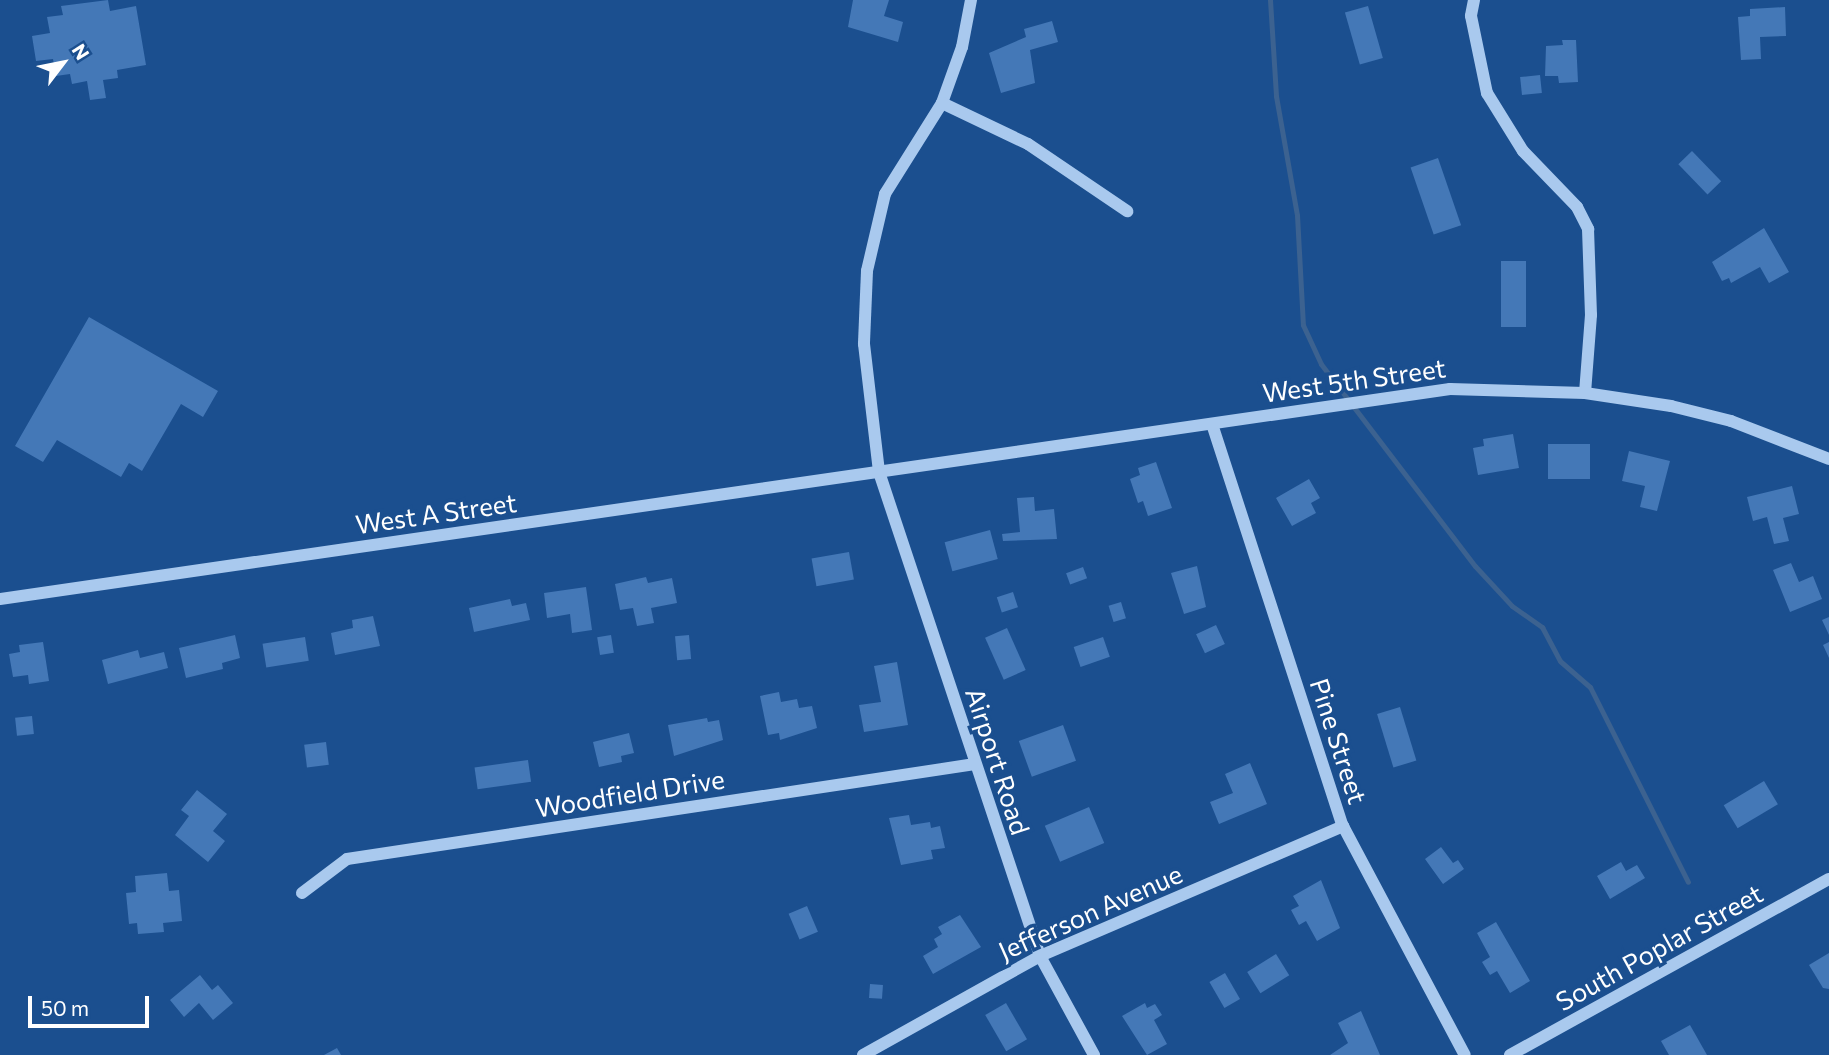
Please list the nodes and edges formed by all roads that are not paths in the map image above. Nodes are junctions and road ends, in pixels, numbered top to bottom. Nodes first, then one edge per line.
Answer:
1 (971, 0) edge
2 (1474, 0) edge
3 (942, 103) junction
4 (1127, 211) dead end
5 (1586, 393) junction
6 (1212, 424) junction
7 (1829, 459) edge
8 (879, 472) junction
9 (0, 599) edge
10 (975, 764) junction
11 (1343, 827) junction
12 (1829, 879) edge
13 (302, 893) dead end
14 (1040, 956) junction
15 (863, 1055) edge
16 (1094, 1055) edge
17 (1465, 1055) edge
18 (1510, 1055) edge

1 - 3 street, Airport Road
2 - 5 street
3 - 4 street
3 - 8 street, Airport Road
5 - 6 street, West 5th Street
5 - 7 street, West 5th Street
6 - 8 street, West 5th Street
6 - 11 street, Pine Street
8 - 9 street, West A Street
8 - 10 street, Airport Road
10 - 13 street, Woodfield Drive
10 - 14 street, Airport Road
11 - 14 street, Jefferson Avenue
11 - 17 street, Pine Street
12 - 18 street, South Poplar Street
14 - 15 street, Jefferson Avenue
14 - 16 street, Airport Road

